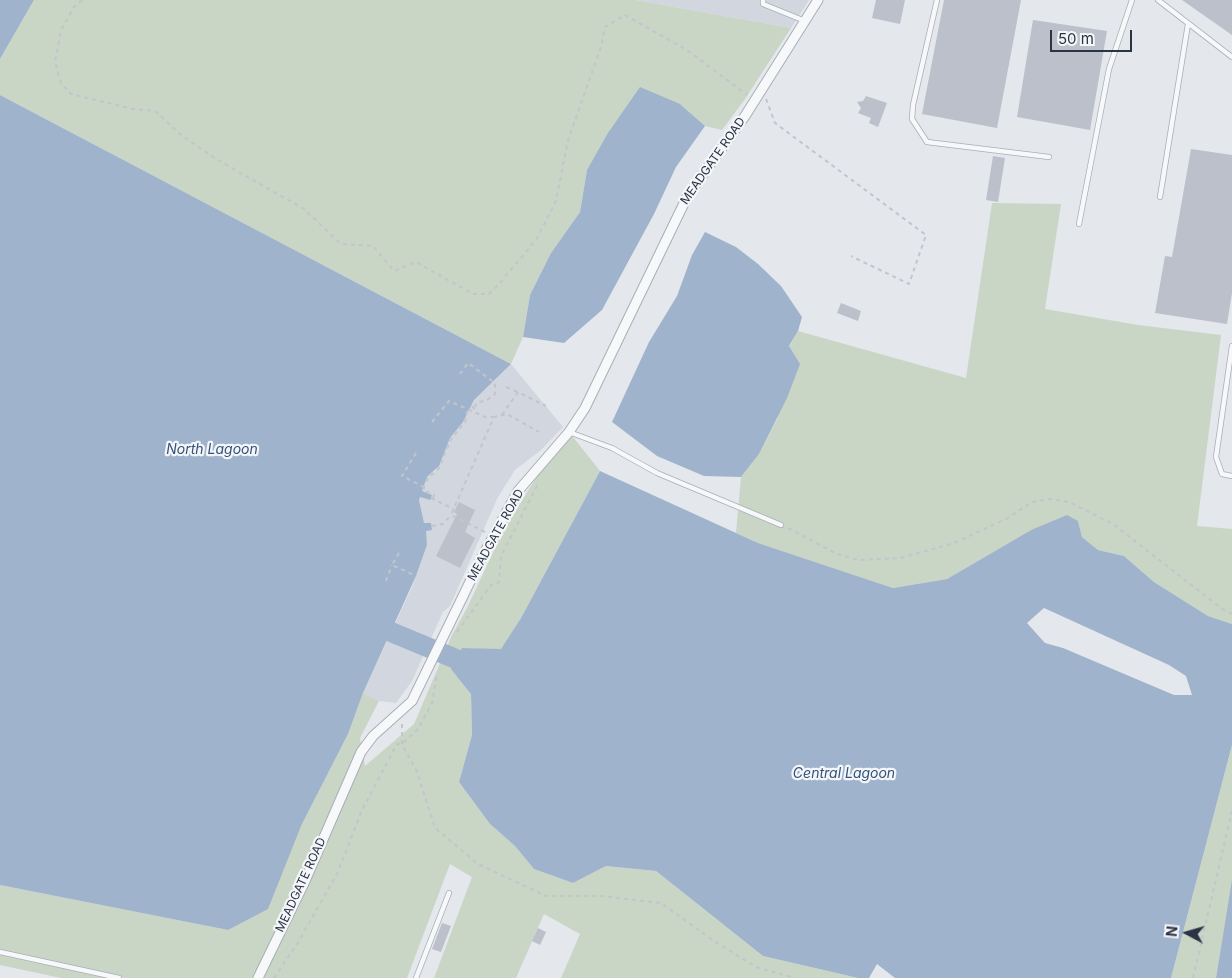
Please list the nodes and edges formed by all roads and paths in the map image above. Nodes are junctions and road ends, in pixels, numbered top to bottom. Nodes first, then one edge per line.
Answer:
1 (82, 0) edge
2 (763, 0) edge
3 (818, 0) edge
4 (937, 0) edge
5 (1132, 0) edge
6 (1158, 0) edge
7 (805, 21) junction
8 (1188, 24) junction
9 (1232, 57) edge
10 (762, 91) junction
11 (754, 102) junction
12 (1049, 157) dead end
13 (1160, 197) dead end
14 (1079, 224) dead end
15 (851, 256) dead end
16 (1232, 346) edge
17 (460, 374) dead end
18 (506, 387) dead end
19 (518, 392) junction
20 (472, 406) dead end
21 (546, 406) dead end
22 (468, 408) junction
23 (475, 409) junction
24 (476, 413) junction
25 (502, 415) junction
26 (494, 417) junction
27 (432, 422) dead end
28 (539, 432) dead end
29 (569, 432) junction
30 (416, 454) dead end
31 (544, 475) dead end
32 (1232, 476) edge
33 (424, 487) junction
34 (454, 509) junction
35 (451, 515) junction
36 (781, 525) joint
37 (432, 526) dead end
38 (494, 536) junction
39 (399, 553) dead end
40 (392, 566) junction
41 (416, 576) dead end
42 (386, 581) dead end
43 (1232, 614) edge
44 (454, 636) dead end
45 (434, 668) junction
46 (402, 711) junction
47 (402, 744) junction
48 (1232, 811) edge
49 (449, 893) dead end
50 (0, 952) edge
51 (119, 978) edge
52 (258, 978) edge
53 (274, 978) edge
54 (416, 978) edge
55 (795, 978) edge
56 (1193, 978) edge

1 - 11 path
2 - 7 lane
3 - 7 street, MEADGATE ROAD
4 - 12 lane
5 - 14 lane
6 - 8 lane
7 - 10 street, MEADGATE ROAD
8 - 9 lane
8 - 13 lane
10 - 11 street, MEADGATE ROAD
10 - 15 path
11 - 29 street, MEADGATE ROAD
16 - 32 lane
17 - 23 path
18 - 19 path
19 - 21 path
19 - 25 path
20 - 23 path
22 - 24 path
22 - 27 path
22 - 33 path
23 - 24 path
24 - 26 path
25 - 26 path
25 - 28 path
26 - 34 path
29 - 36 lane
29 - 38 street, MEADGATE ROAD
30 - 33 path
31 - 44 path
33 - 34 path
34 - 35 path
35 - 37 path
35 - 38 path
36 - 43 path
38 - 45 street, MEADGATE ROAD
39 - 40 path
40 - 41 path
40 - 42 path
45 - 46 street, MEADGATE ROAD
45 - 47 path
46 - 47 path
46 - 52 street, MEADGATE ROAD
47 - 53 path
47 - 55 path
48 - 56 path
49 - 54 lane
50 - 51 lane

